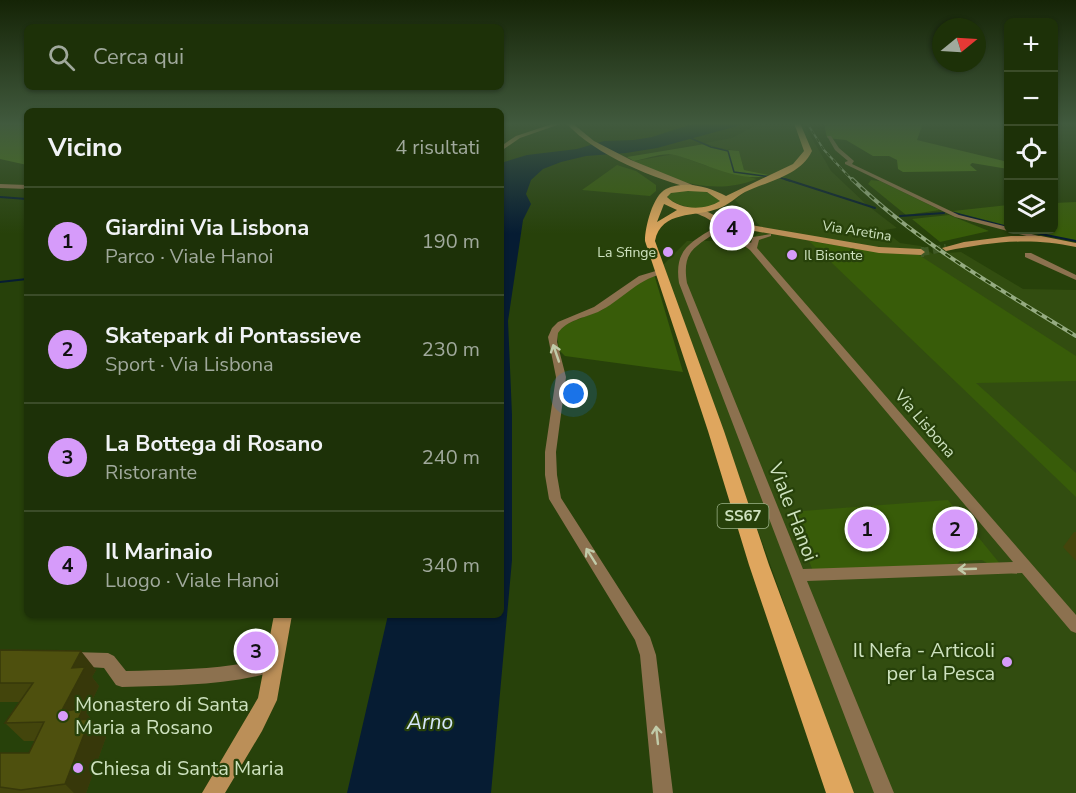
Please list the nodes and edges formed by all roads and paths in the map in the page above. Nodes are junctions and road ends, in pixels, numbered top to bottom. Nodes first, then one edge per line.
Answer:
1 (628, 160) edge
2 (804, 160) edge
3 (850, 160) edge
4 (653, 174) junction
5 (752, 184) junction
6 (0, 186) edge
7 (24, 187) edge
8 (699, 188) junction
9 (663, 195) junction
10 (723, 203) junction
11 (695, 209) junction
12 (736, 224) junction
13 (723, 230) junction
14 (744, 230) junction
15 (1004, 232) edge
16 (1007, 234) edge
17 (769, 235) junction
18 (788, 235) junction
19 (650, 238) junction
20 (1042, 238) junction
21 (1076, 245) edge
22 (751, 246) junction
23 (946, 248) tunnel mouth
24 (921, 252) tunnel mouth
25 (1028, 255) dead end
26 (659, 272) junction
27 (1076, 278) edge
28 (1026, 567) junction
29 (797, 575) junction
30 (282, 618) edge
31 (1076, 626) edge
32 (53, 660) edge
33 (273, 664) junction
34 (213, 793) edge
35 (663, 793) edge
36 (840, 793) edge
37 (884, 793) edge

1 - 4 main road
2 - 5 main road
3 - 15 street
4 - 8 main road
4 - 9 main road
5 - 8 main road
5 - 10 main road
6 - 7 street
8 - 9 main road
8 - 10 main road
9 - 11 main road
9 - 19 main road, SS67
10 - 11 main road
10 - 12 main road
11 - 13 main road
11 - 19 main road
12 - 13 main road, Viale Hanoi
12 - 14 main road, Viale Hanoi
13 - 14 main road, Viale Hanoi
13 - 22 street, Via Lisbona
13 - 29 street, Viale Hanoi
14 - 17 main road, Via Aretina
14 - 18 main road, Via Aretina
14 - 22 street, Via Lisbona
16 - 20 street
16 - 20 main road
16 - 23 main road
17 - 18 main road, Via Aretina
17 - 22 street
18 - 24 main road, Via Aretina
19 - 26 main road, SS67
20 - 21 main road
22 - 28 street, Via Lisbona
25 - 27 street
35 -> 26 street
26 - 36 main road, SS67
28 -> 29 street
28 - 31 street, Via Lisbona
29 - 37 street, Viale Hanoi
30 - 33 main road
32 - 33 street
33 - 34 main road

